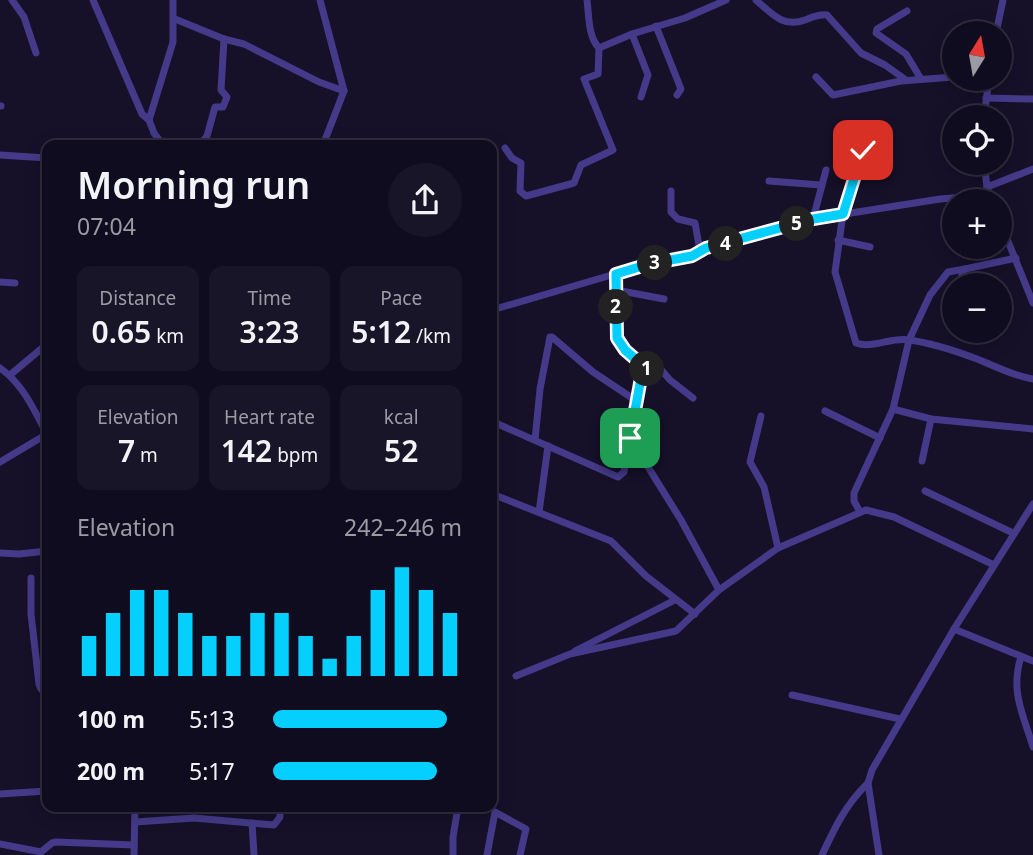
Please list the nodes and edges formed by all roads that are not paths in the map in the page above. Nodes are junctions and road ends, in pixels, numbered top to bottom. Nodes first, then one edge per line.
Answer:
1 (12, 0) edge
2 (93, 0) edge
3 (173, 0) edge
4 (320, 0) edge
5 (587, 0) edge
6 (726, 0) edge
7 (756, 0) edge
8 (1003, 0) edge
9 (907, 11) dead end
10 (174, 19) junction
11 (999, 21) edge
12 (656, 26) junction
13 (632, 34) junction
14 (224, 39) junction
15 (599, 48) junction
16 (36, 53) dead end
17 (816, 77) dead end
18 (942, 78) edge
19 (921, 79) junction
20 (906, 80) junction
21 (987, 91) edge
22 (344, 92) junction
23 (677, 94) dead end
24 (641, 97) dead end
25 (986, 98) junction
26 (1033, 99) edge
27 (985, 105) edge
28 (149, 120) junction
29 (159, 140) edge
30 (204, 140) edge
31 (325, 140) edge
32 (866, 140) dead end
33 (505, 148) dead end
34 (0, 155) edge
35 (42, 158) edge
36 (1033, 169) edge
37 (826, 170) dead end
38 (769, 181) dead end
39 (821, 185) junction
40 (999, 189) edge
41 (671, 191) dead end
42 (942, 199) edge
43 (843, 214) junction
44 (813, 219) junction
45 (838, 240) junction
46 (870, 247) dead end
47 (1012, 249) edge
48 (702, 251) junction
49 (1016, 258) junction
50 (965, 269) junction
51 (963, 273) edge
52 (616, 274) junction
53 (0, 282) edge
54 (15, 283) dead end
55 (616, 290) junction
56 (664, 299) dead end
57 (1033, 303) edge
58 (497, 309) edge
59 (909, 340) junction
60 (42, 348) edge
61 (0, 368) edge
62 (648, 370) junction
63 (593, 372) junction
64 (10, 374) junction
65 (1033, 379) edge
66 (591, 381) dead end
67 (693, 398) dead end
68 (635, 400) junction
69 (893, 409) junction
70 (825, 411) dead end
71 (761, 416) dead end
72 (931, 419) junction
73 (497, 422) edge
74 (42, 425) edge
75 (1033, 429) edge
76 (42, 437) edge
77 (630, 438) junction
78 (880, 438) junction
79 (535, 440) junction
80 (548, 446) junction
81 (922, 461) dead end
82 (0, 462) edge
83 (925, 491) dead end
84 (497, 496) edge
85 (1033, 504) edge
86 (538, 512) junction
87 (860, 512) junction
88 (1013, 533) junction
89 (778, 548) junction
90 (42, 552) edge
91 (0, 553) edge
92 (993, 565) junction
93 (31, 578) dead end
94 (719, 590) junction
95 (675, 600) junction
96 (695, 614) junction
97 (954, 629) junction
98 (562, 657) junction
99 (1021, 657) junction
100 (1033, 661) edge
101 (516, 676) dead end
102 (42, 690) edge
103 (792, 695) dead end
104 (900, 719) junction
105 (1033, 747) edge
106 (868, 783) junction
107 (42, 791) edge
108 (0, 794) edge
109 (135, 812) edge
110 (280, 812) edge
111 (457, 812) edge
112 (135, 821) junction
113 (252, 823) junction
114 (0, 844) edge
115 (134, 845) junction
116 (134, 855) edge
117 (254, 855) edge
118 (453, 855) edge
119 (487, 855) edge
120 (520, 855) edge
121 (822, 855) edge
122 (879, 855) edge

1 - 16 street
2 - 28 street
3 - 10 street
4 - 22 street
5 - 15 street
6 - 12 street
7 - 20 street
8 - 11 street
9 - 19 street
10 - 14 street
10 - 28 street
12 - 13 street
12 - 23 street
13 - 15 street
13 - 24 street
14 - 22 street
14 - 30 street
15 - 33 street
17 - 20 street
18 - 19 street
19 - 20 street
21 - 25 street
22 - 31 street
25 - 26 street
25 - 27 street
28 - 29 street
32 - 43 street
34 - 35 street
36 - 40 street
37 - 39 street
38 - 39 street
39 - 44 street
41 - 48 street
42 - 43 street
43 - 44 street
43 - 45 street
44 - 48 street
45 - 46 street
45 - 59 street
47 - 49 street
48 - 52 street
49 - 50 street
49 - 57 street
50 - 51 street
50 - 59 street
52 - 55 street
52 - 58 street
53 - 54 street
55 - 56 street
55 - 62 street
59 - 65 street
59 - 69 street
60 - 64 street
61 - 64 street
62 - 67 street
62 - 68 street
63 - 66 street
63 - 68 street
63 - 79 street
64 - 74 street
68 - 77 street
69 - 72 street
69 - 78 street
70 - 78 street
71 - 89 street
72 - 75 street
72 - 81 street
73 - 79 street
76 - 82 street
77 - 80 street
77 - 94 street
78 - 87 street
79 - 80 street
80 - 86 street
83 - 88 street
84 - 86 street
85 - 88 street
86 - 95 street
87 - 89 street
87 - 92 street
88 - 92 street
89 - 94 street
90 - 91 street
92 - 97 street
93 - 102 street
94 - 96 street
95 - 96 street
95 - 98 street
96 - 98 street
97 - 99 street
97 - 104 street
98 - 101 street
99 - 100 street
99 - 105 street
103 - 104 street
104 - 106 street
106 - 121 street
106 - 122 street
107 - 108 street
109 - 112 street
110 - 113 street
111 - 118 street
112 - 113 street
112 - 115 street
113 - 117 street
114 - 115 street
115 - 116 street
119 - 120 street

